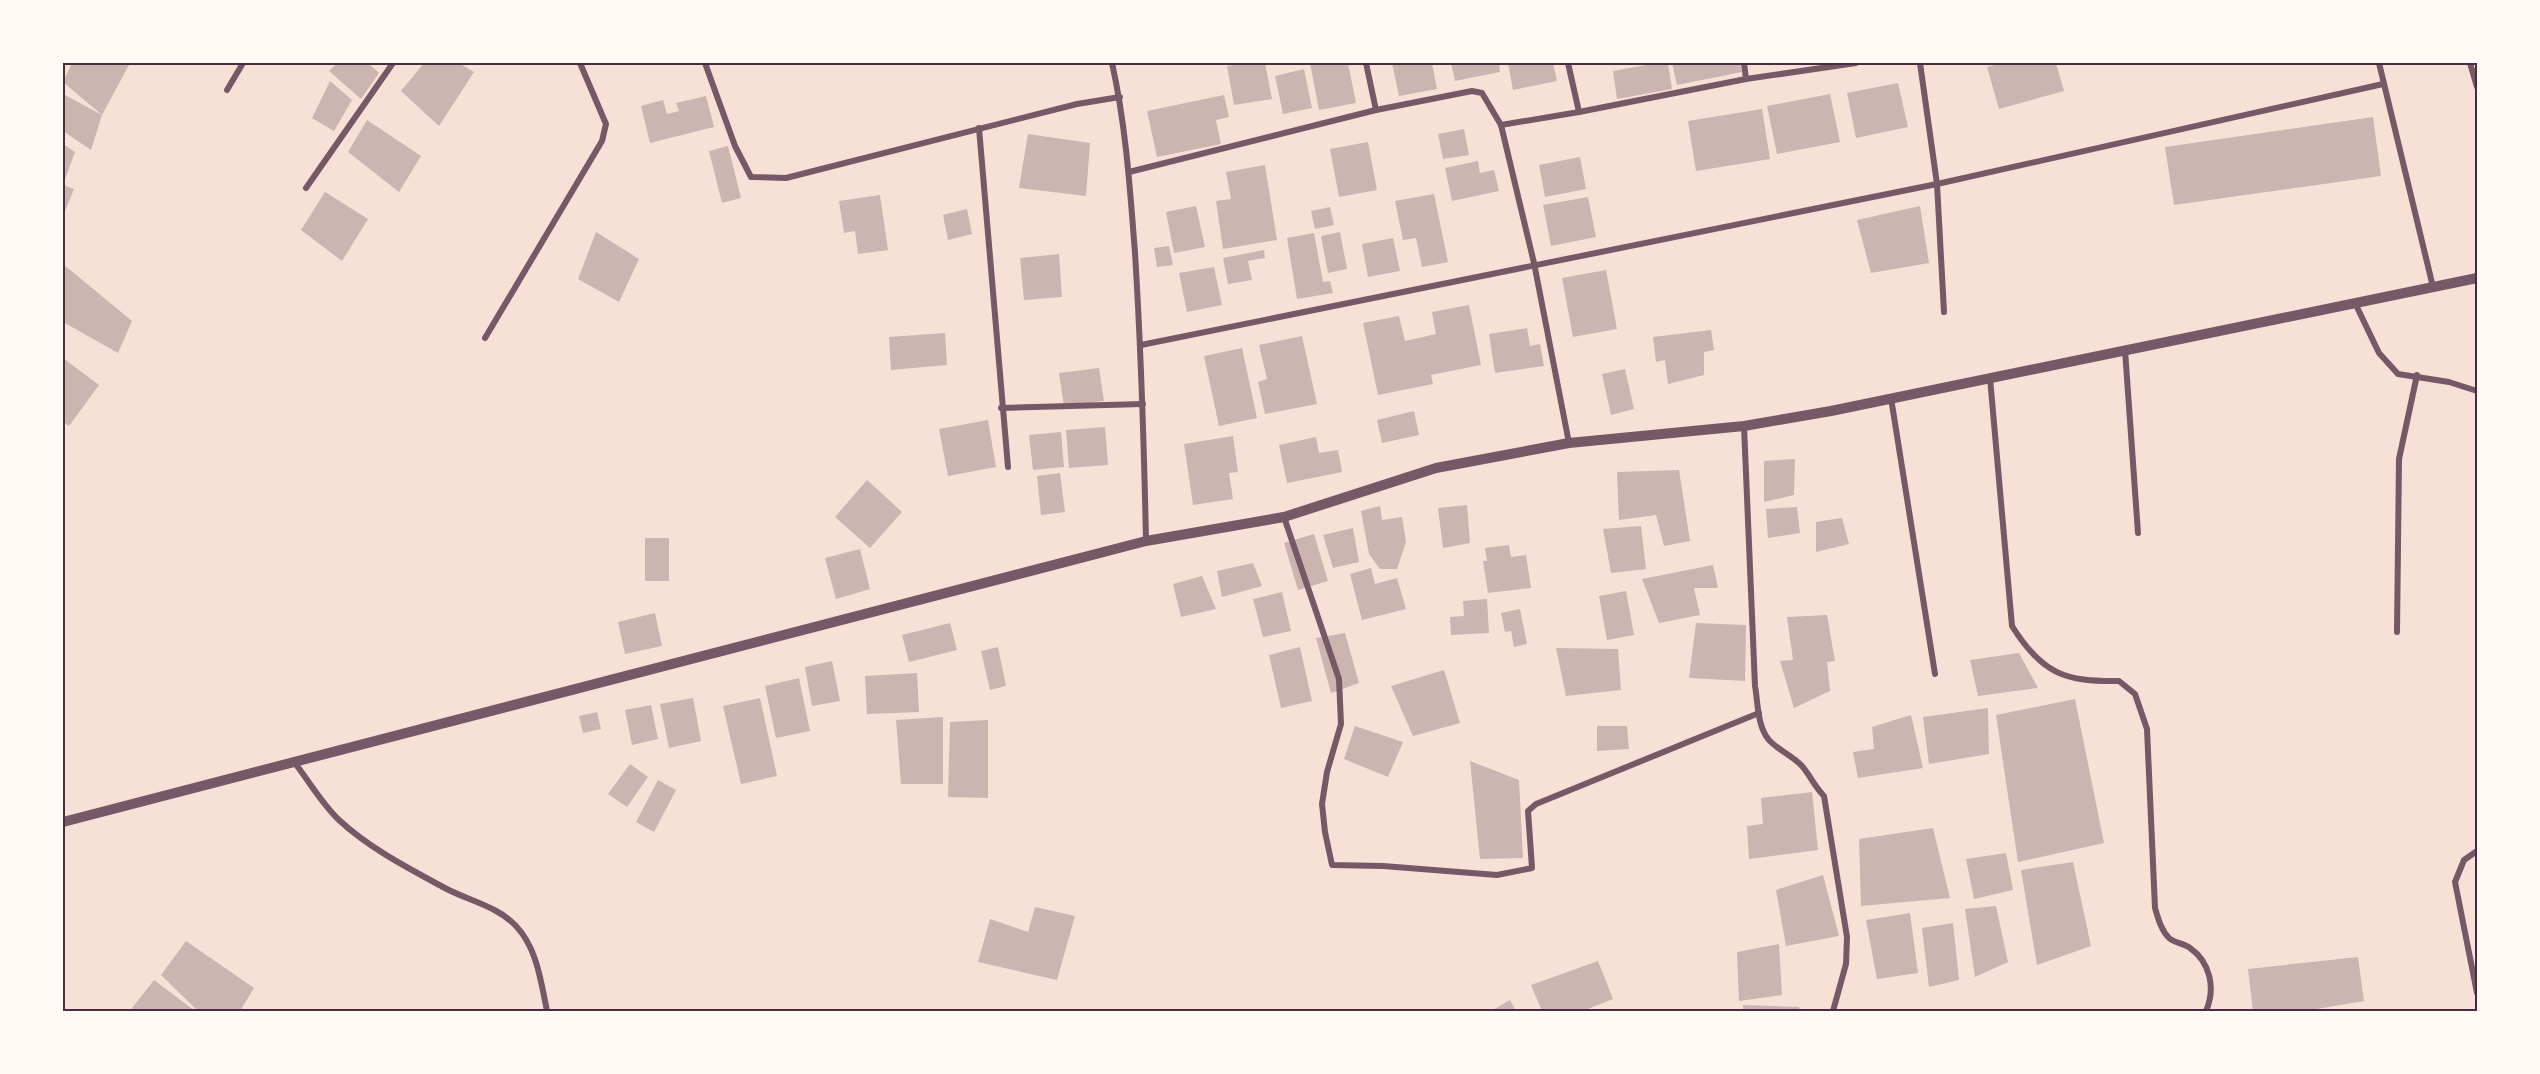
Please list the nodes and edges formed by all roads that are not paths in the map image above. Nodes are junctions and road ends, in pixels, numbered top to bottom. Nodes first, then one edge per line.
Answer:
1 (243, 63) edge
2 (393, 63) edge
3 (580, 63) edge
4 (705, 63) edge
5 (1112, 63) edge
6 (1366, 63) edge
7 (1568, 63) edge
8 (1744, 63) edge
9 (1856, 63) edge
10 (1920, 63) edge
11 (2379, 63) edge
12 (2470, 63) edge
13 (1746, 79) junction
14 (2383, 84) junction
15 (2477, 87) edge
16 (227, 90) dead end
17 (1120, 98) junction
18 (1376, 110) junction
19 (1579, 112) junction
20 (1501, 125) junction
21 (979, 128) junction
22 (1129, 172) junction
23 (1937, 184) junction
24 (306, 188) dead end
25 (1534, 263) junction
26 (2477, 278) edge
27 (2433, 287) junction
28 (2355, 303) junction
29 (1944, 312) dead end
30 (485, 338) dead end
31 (1141, 345) junction
32 (2125, 350) junction
33 (2417, 375) junction
34 (1990, 378) junction
35 (2477, 391) edge
36 (1891, 398) junction
37 (1143, 404) junction
38 (1001, 408) junction
39 (1744, 426) junction
40 (1569, 443) junction
41 (1008, 467) dead end
42 (1284, 517) junction
43 (2138, 533) dead end
44 (1146, 541) junction
45 (2397, 632) dead end
46 (1935, 674) dead end
47 (1759, 713) junction
48 (294, 762) junction
49 (63, 822) edge
50 (2477, 851) edge
51 (2477, 993) edge
52 (547, 1011) edge
53 (1833, 1011) edge
54 (2206, 1011) edge

1 - 16 street
2 - 24 street
3 - 30 street
4 - 21 street
5 - 17 street
6 - 18 street
7 - 19 street
8 - 13 street
9 - 13 street
10 - 23 street
11 - 14 street
12 - 15 street
13 - 19 street
14 - 23 street
14 - 27 street
17 - 21 street
17 - 22 street
18 - 20 street
18 - 22 street
19 - 20 street
20 - 25 street
21 - 38 street
22 - 31 street
23 - 25 street
23 - 29 street
25 - 31 street
25 - 40 street
26 - 27 street
27 - 28 street
28 - 32 street
28 - 33 street
31 - 37 street
32 - 34 street
32 - 43 street
33 - 35 street
33 - 45 street
34 - 36 street
34 - 54 street
36 - 39 street
36 - 46 street
37 - 38 street
37 - 44 street
38 - 41 street
39 - 40 street
39 - 47 street
40 - 42 street
42 - 44 street
42 - 47 street
44 - 48 street
47 - 53 street
48 - 49 street
48 - 52 street
50 - 51 street

